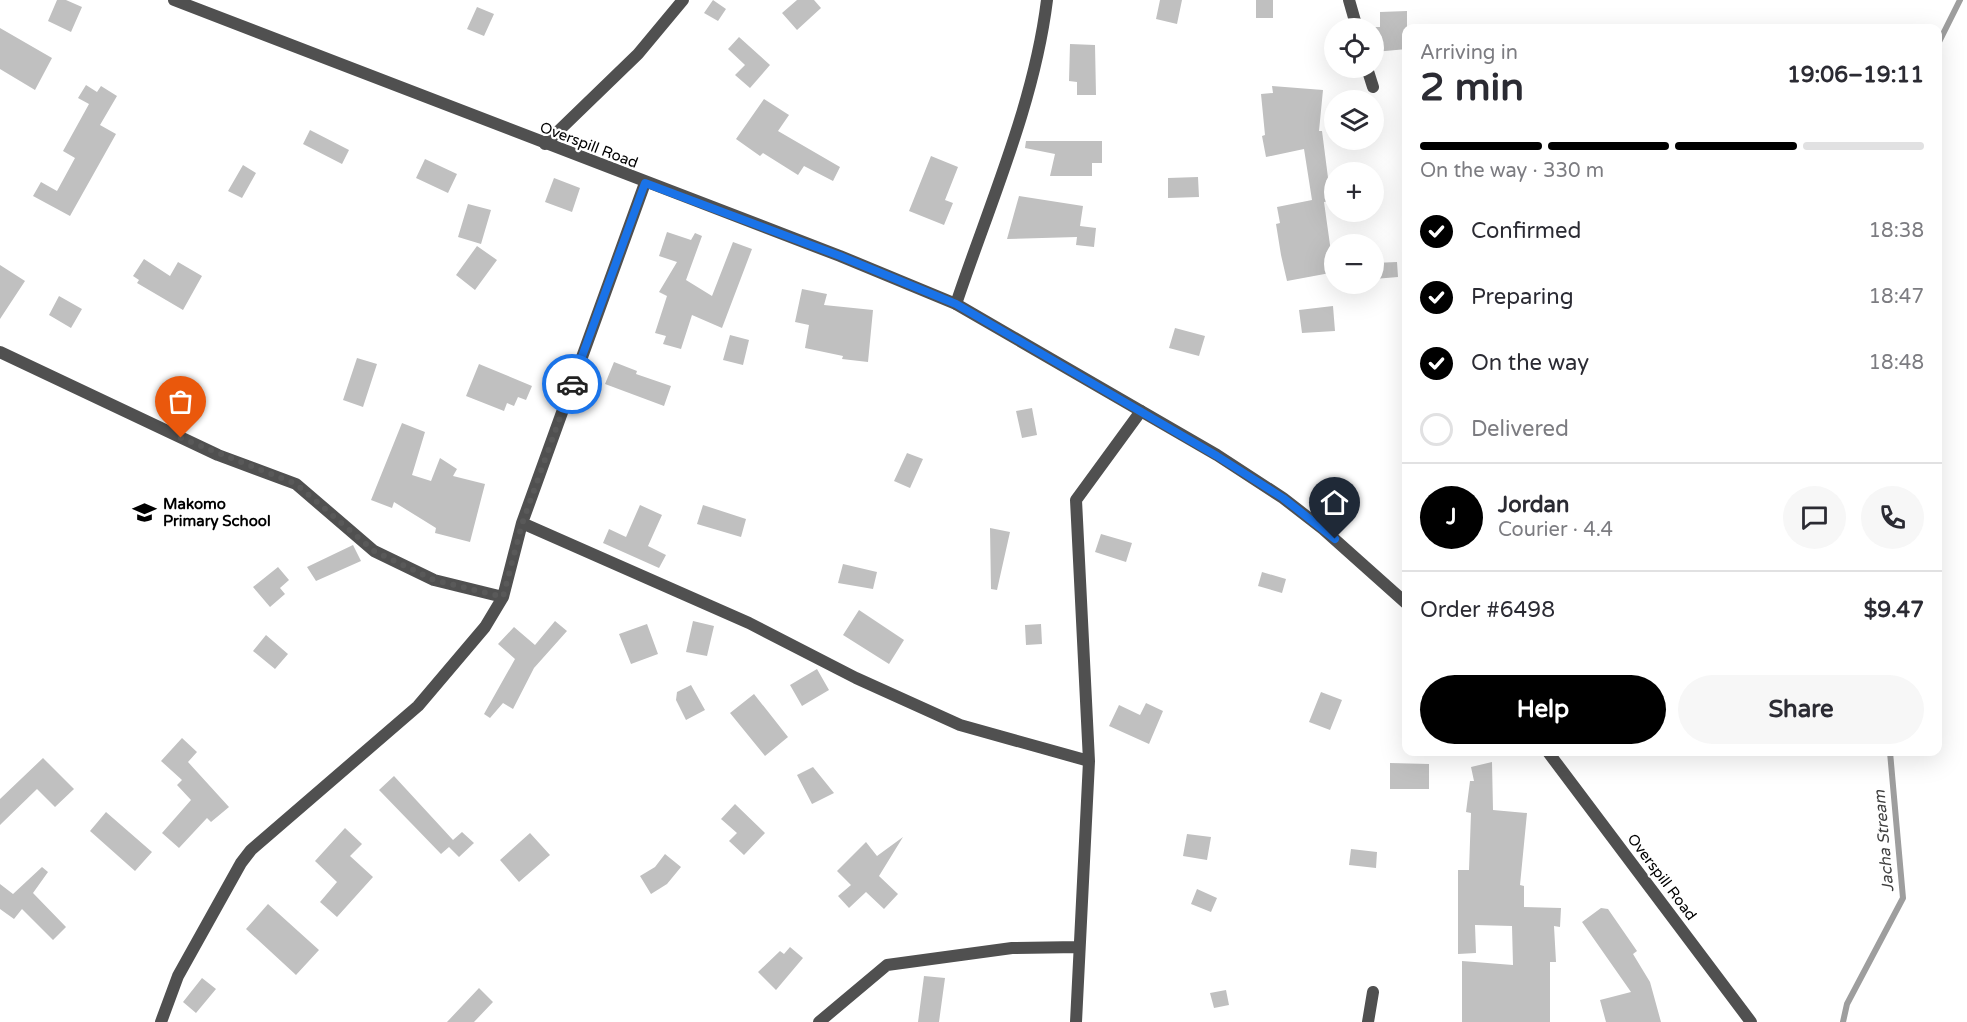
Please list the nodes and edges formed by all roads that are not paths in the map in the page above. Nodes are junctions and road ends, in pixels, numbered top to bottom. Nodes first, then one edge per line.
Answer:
1 (174, 0) edge
2 (682, 0) edge
3 (1047, 0) edge
4 (1349, 0) edge
5 (1354, 18) edge
6 (1370, 78) edge
7 (1373, 87) dead end
8 (545, 144) junction
9 (645, 183) junction
10 (956, 304) junction
11 (0, 352) edge
12 (1141, 411) junction
13 (522, 524) junction
14 (503, 597) junction
15 (1402, 599) edge
16 (1551, 756) edge
17 (1089, 761) junction
18 (1079, 947) junction
19 (1373, 992) dead end
20 (161, 1022) edge
21 (819, 1022) edge
22 (1076, 1022) edge
23 (1368, 1022) edge
24 (1751, 1022) edge

1 - 8 street, Overspill Road
2 - 8 street
3 - 10 street
4 - 5 street
6 - 7 street
8 - 9 street, Overspill Road
9 - 10 street, Overspill Road
9 - 13 street
10 - 12 street, Overspill Road
11 - 14 street
12 - 15 street, Overspill Road
12 - 17 street
13 - 14 street
13 - 17 street
14 - 20 street
16 - 24 street, Overspill Road
17 - 18 street
18 - 21 street
18 - 22 street
19 - 23 street

